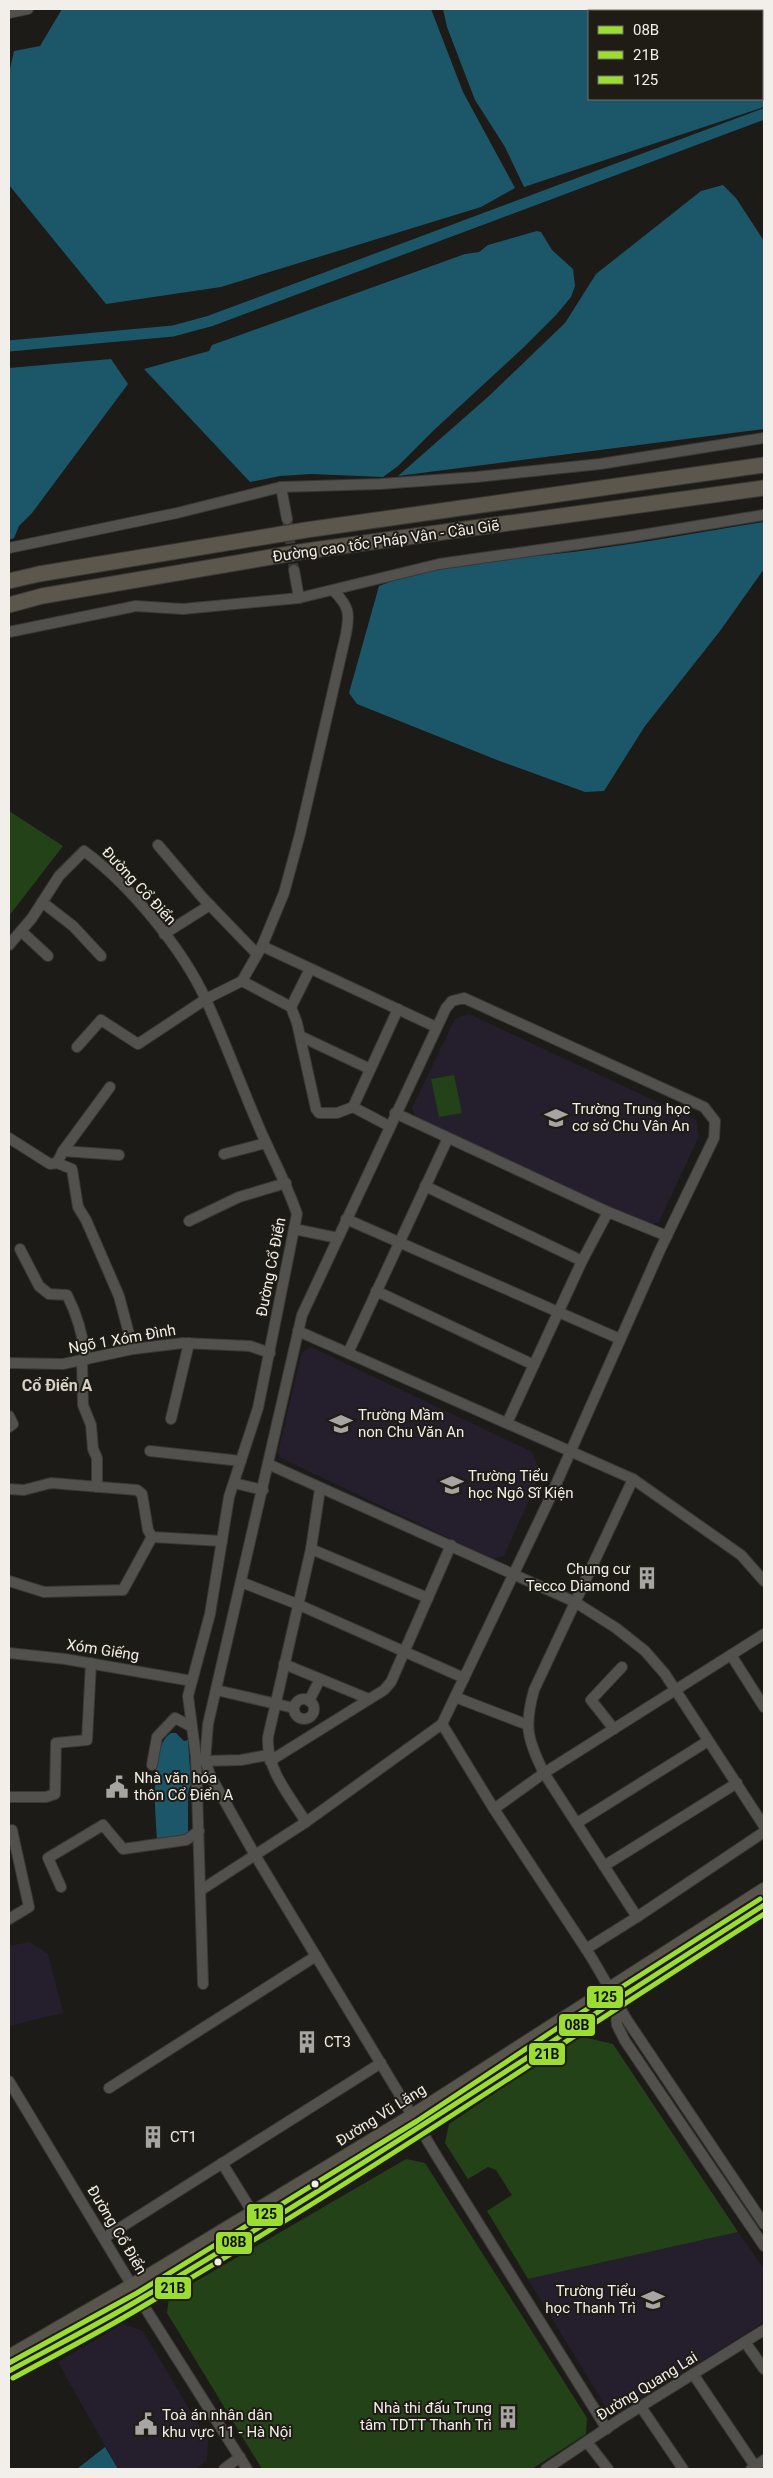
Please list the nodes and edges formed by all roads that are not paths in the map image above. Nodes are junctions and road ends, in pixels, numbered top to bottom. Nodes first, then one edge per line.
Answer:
1 (28, 9) edge
2 (9, 13) edge
3 (764, 438) edge
4 (764, 466) edge
5 (281, 487) junction
6 (764, 488) edge
7 (764, 515) edge
8 (287, 519) tunnel mouth
9 (9, 548) edge
10 (294, 570) tunnel mouth
11 (9, 581) edge
12 (334, 591) junction
13 (299, 598) junction
14 (9, 604) edge
15 (9, 632) edge
16 (158, 845) dead end
17 (42, 902) junction
18 (210, 905) junction
19 (21, 931) junction
20 (164, 934) junction
21 (9, 946) edge
22 (259, 950) junction
23 (48, 956) dead end
24 (101, 956) dead end
25 (310, 968) junction
26 (242, 981) junction
27 (206, 999) junction
28 (291, 1007) junction
29 (398, 1010) junction
30 (436, 1028) junction
31 (300, 1036) junction
32 (76, 1047) dead end
33 (370, 1069) junction
34 (110, 1087) dead end
35 (353, 1106) junction
36 (395, 1113) junction
37 (389, 1126) junction
38 (9, 1138) edge
39 (448, 1138) junction
40 (266, 1143) junction
41 (64, 1150) junction
42 (224, 1154) dead end
43 (119, 1155) dead end
44 (57, 1163) junction
45 (286, 1183) junction
46 (425, 1186) junction
47 (608, 1212) junction
48 (346, 1219) junction
49 (189, 1221) dead end
50 (294, 1229) junction
51 (667, 1236) junction
52 (338, 1238) junction
53 (398, 1242) junction
54 (20, 1248) dead end
55 (582, 1261) junction
56 (376, 1291) junction
57 (558, 1312) junction
58 (298, 1331) junction
59 (620, 1339) junction
60 (189, 1343) junction
61 (133, 1349) junction
62 (348, 1353) junction
63 (270, 1354) junction
64 (84, 1360) junction
65 (9, 1363) edge
66 (534, 1365) junction
67 (9, 1416) edge
68 (171, 1419) dead end
69 (508, 1423) junction
70 (9, 1427) edge
71 (150, 1451) dead end
72 (570, 1452) junction
73 (241, 1461) junction
74 (268, 1464) junction
75 (633, 1479) junction
76 (234, 1483) junction
77 (97, 1487) junction
78 (320, 1488) junction
79 (9, 1489) edge
80 (263, 1490) junction
81 (152, 1537) junction
82 (222, 1540) junction
83 (451, 1545) junction
84 (311, 1550) junction
85 (513, 1574) junction
86 (9, 1581) edge
87 (242, 1582) junction
88 (764, 1582) edge
89 (428, 1598) junction
90 (575, 1602) junction
91 (297, 1604) junction
92 (764, 1634) edge
93 (405, 1651) junction
94 (9, 1653) edge
95 (731, 1655) junction
96 (91, 1663) junction
97 (284, 1664) junction
98 (622, 1667) dead end
99 (464, 1678) junction
100 (320, 1679) junction
101 (192, 1681) junction
102 (216, 1690) junction
103 (676, 1690) junction
104 (455, 1697) junction
105 (369, 1699) junction
106 (309, 1701) junction
107 (275, 1703) junction
108 (764, 1707) edge
109 (294, 1708) junction
110 (310, 1717) junction
111 (442, 1724) junction
112 (528, 1726) junction
113 (192, 1727) junction
114 (614, 1729) junction
115 (318, 1732) junction
116 (708, 1741) junction
117 (269, 1758) junction
118 (201, 1759) junction
119 (152, 1766) dead end
120 (544, 1772) junction
121 (736, 1783) junction
122 (9, 1797) edge
123 (494, 1808) junction
124 (306, 1822) junction
125 (577, 1824) junction
126 (764, 1826) edge
127 (12, 1830) dead end
128 (199, 1832) junction
129 (764, 1832) edge
130 (255, 1855) junction
131 (604, 1866) junction
132 (61, 1887) dead end
133 (201, 1890) junction
134 (764, 1890) edge
135 (764, 1905) edge
136 (637, 1917) junction
137 (9, 1919) edge
138 (586, 1948) junction
139 (316, 1956) junction
140 (202, 1984) dead end
141 (613, 1994) junction
142 (381, 2062) junction
143 (9, 2081) edge
144 (109, 2088) dead end
145 (417, 2121) junction
146 (718, 2155) junction
147 (222, 2163) junction
148 (708, 2163) junction
149 (253, 2213) junction
150 (764, 2224) edge
151 (104, 2238) junction
152 (764, 2246) edge
153 (132, 2286) junction
154 (141, 2299) junction
155 (764, 2330) edge
156 (745, 2342) junction
157 (9, 2356) edge
158 (764, 2369) edge
159 (9, 2371) edge
160 (693, 2374) junction
161 (641, 2407) junction
162 (607, 2429) junction
163 (587, 2442) junction
164 (764, 2460) edge
165 (243, 2463) edge
166 (753, 2468) edge
167 (224, 2469) edge
168 (234, 2469) edge
169 (546, 2469) edge
170 (608, 2469) edge
171 (683, 2469) edge

1 - 2 street
3 - 5 street
4 - 11 highway, Đường cao tốc Pháp Vân - Cầu Giẽ
5 - 8 street
5 - 9 street
6 - 14 highway, Đường cao tốc Pháp Vân - Cầu Giẽ
7 - 12 street
10 - 13 street
12 - 13 street
12 - 22 street
13 - 15 street
16 - 18 street
17 - 19 street, Đường Cổ Điển
17 - 20 street, Đường Cổ Điển
17 - 24 street
18 - 20 street
18 - 22 street
19 - 21 street, Đường Cổ Điển
19 - 23 street
20 - 27 street, Đường Cổ Điển
22 - 25 street
22 - 26 street
25 - 28 street
25 - 29 street
26 - 27 street
26 - 28 street
27 - 32 street
27 - 40 street, Đường Cổ Điển
28 - 31 street
29 - 30 street
29 - 33 street
30 - 36 street
30 - 51 street
31 - 33 street
31 - 35 street
33 - 35 street
34 - 41 street
35 - 37 street
36 - 37 street
36 - 39 street
37 - 48 street
38 - 44 street
39 - 46 street
39 - 47 street
40 - 42 street
40 - 45 street, Đường Cổ Điển
41 - 43 street
41 - 44 street
44 - 61 street
45 - 49 street
45 - 50 street, Đường Cổ Điển
46 - 53 street
46 - 55 street
47 - 51 street
47 - 55 street
48 - 52 street
48 - 53 street
50 - 52 street
50 - 63 street, Đường Cổ Điển
51 - 59 street
52 - 58 street
53 - 56 street
53 - 57 street
54 - 64 street, Ngõ 1 Xóm Đình
55 - 57 street
56 - 62 street
56 - 66 street
57 - 59 street
57 - 66 street
58 - 62 street
58 - 74 street
59 - 72 street
60 - 61 street, Ngõ 1 Xóm Đình
60 - 63 street, Ngõ 1 Xóm Đình
60 - 68 street, Ngõ 1 Xóm Đình
61 - 64 street, Ngõ 1 Xóm Đình
62 - 69 street
63 - 73 street, Đường Cổ Điển
64 - 65 street, Ngõ 1 Xóm Đình
64 - 77 street, Ngõ 1 Xóm Đình
66 - 69 street
67 - 70 street
69 - 72 street
71 - 73 street
72 - 75 street
72 - 85 street
73 - 76 street, Đường Cổ Điển
74 - 78 street
74 - 80 street
75 - 88 street
75 - 90 street
76 - 80 street
76 - 82 street, Đường Cổ Điển
77 - 79 street
77 - 81 street
78 - 83 street
78 - 84 street
80 - 87 street
81 - 82 street
81 - 86 street
82 - 101 street, Đường Cổ Điển
83 - 85 street
83 - 89 street
84 - 89 street
84 - 91 street
85 - 90 street
85 - 99 street
87 - 91 street
87 - 102 street
89 - 93 street
90 - 103 street
90 - 112 street
91 - 93 street
91 - 97 street
92 - 95 street
93 - 99 street
93 - 105 street
94 - 96 street, Xóm Giếng
95 - 103 street
95 - 108 street
96 - 101 street, Xóm Giếng
96 - 122 street
97 - 100 street
97 - 107 street
98 - 114 street
99 - 104 street
100 - 105 street
100 - 106 street
101 - 113 street, Đường Cổ Điển
102 - 107 street
102 - 118 street
103 - 114 street
103 - 116 street
104 - 111 street
104 - 112 street
105 - 115 street
106 - 109 street
106 - 110 street
107 - 109 street
107 - 117 street
109 - 110 street
110 - 115 street
111 - 123 street
111 - 124 street
112 - 120 street
113 - 118 street, Đường Cổ Điển
113 - 119 street
114 - 120 street
115 - 117 street
116 - 121 street
116 - 125 street
117 - 118 street
117 - 124 street
118 - 128 street, Đường Cổ Điển
118 - 130 street
120 - 123 street
120 - 125 street
121 - 126 street
121 - 131 street
123 - 138 street
124 - 130 street
125 - 131 street
127 - 137 street
128 - 132 street
128 - 133 street, Đường Cổ Điển
129 - 136 street
130 - 133 street
130 - 139 street
131 - 136 street
133 - 140 street, Đường Cổ Điển
134 - 141 main road, Đường Vũ Lăng
135 - 141 main road, Đường Vũ Lăng
136 - 138 street
138 - 141 street
139 - 142 street
139 - 144 street
141 - 145 main road, Đường Vũ Lăng
141 - 146 street
141 - 148 street
142 - 145 street
142 - 147 street
143 - 151 street, Đường Cổ Điển
145 - 149 main road, Đường Vũ Lăng
145 - 154 main road, Đường Vũ Lăng
145 - 162 street
146 - 148 street
146 - 150 street
147 - 149 street
147 - 151 street
148 - 152 street
149 - 153 main road, Đường Vũ Lăng
151 - 153 street, Đường Cổ Điển
153 - 154 street, Đường Cổ Điển
153 - 157 main road, Đường Vũ Lăng
154 - 159 main road, Đường Vũ Lăng
154 - 165 street, Đường Cổ Điển
155 - 156 street, Đường Quang Lai
156 - 158 street
156 - 160 street, Đường Quang Lai
160 - 161 street, Đường Quang Lai
160 - 166 street
161 - 162 street, Đường Quang Lai
161 - 171 street
162 - 163 street, Đường Quang Lai
163 - 169 street, Đường Quang Lai
163 - 170 street
164 - 166 street
165 - 167 street
165 - 168 street

